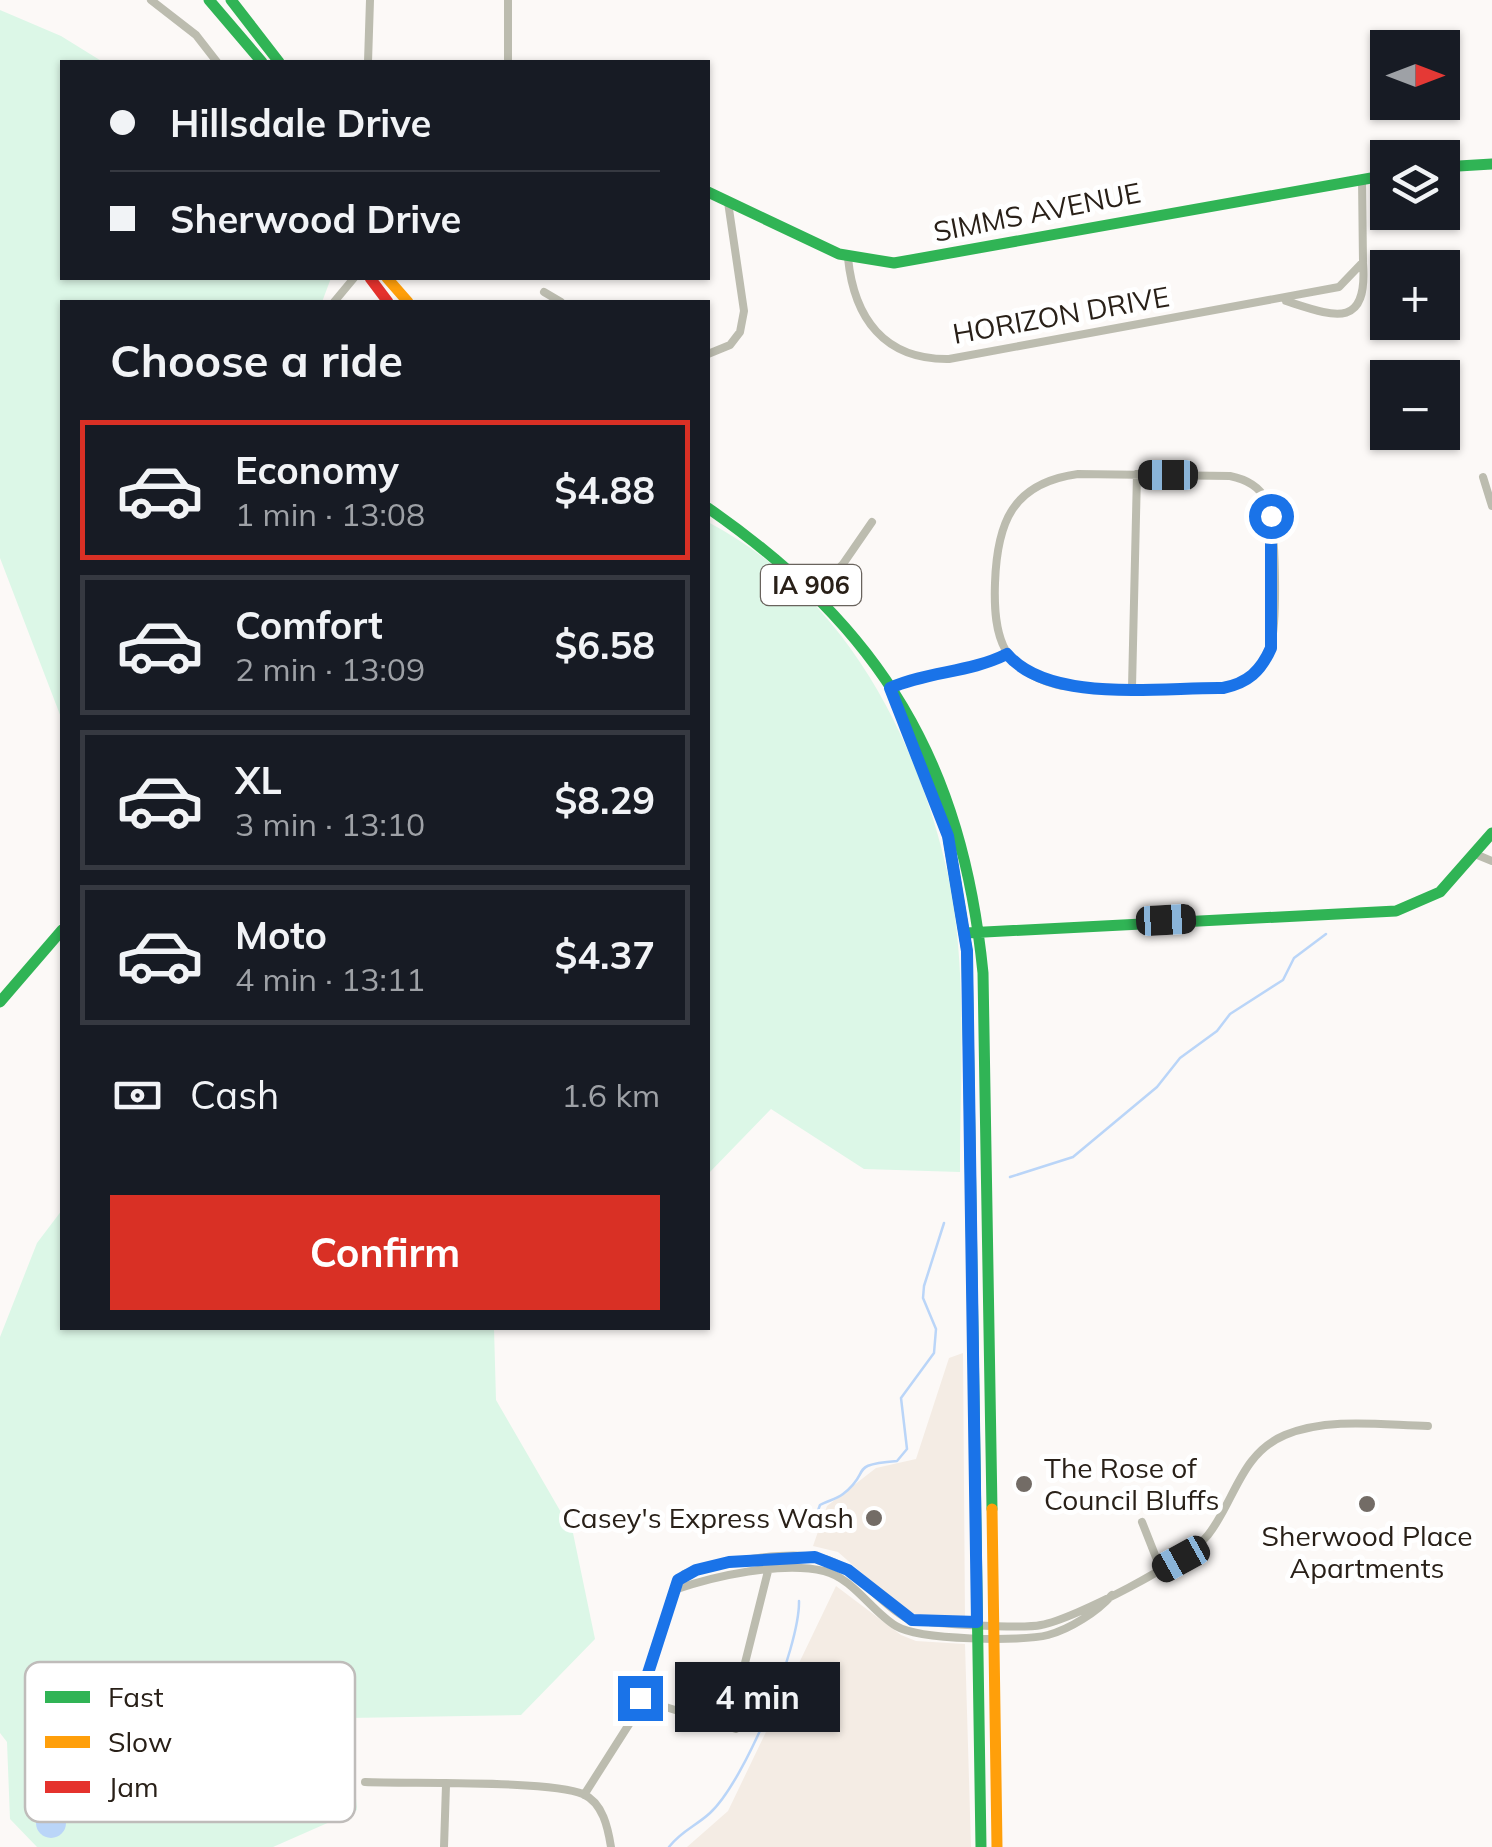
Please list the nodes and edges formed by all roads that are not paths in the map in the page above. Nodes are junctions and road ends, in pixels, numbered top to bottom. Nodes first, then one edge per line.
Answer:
1 (151, 0) edge
2 (209, 0) edge
3 (231, 0) edge
4 (370, 0) edge
5 (508, 0) edge
6 (215, 60) edge
7 (260, 60) edge
8 (277, 60) edge
9 (368, 60) edge
10 (508, 60) edge
11 (1492, 164) edge
12 (1460, 166) edge
13 (1370, 178) edge
14 (1362, 179) junction
15 (710, 193) edge
16 (728, 202) junction
17 (848, 258) junction
18 (1363, 262) junction
19 (352, 280) edge
20 (389, 280) edge
21 (544, 292) dead end
22 (336, 300) edge
23 (406, 300) edge
24 (558, 300) edge
25 (1282, 300) junction
26 (710, 353) edge
27 (1137, 474) junction
28 (1483, 478) dead end
29 (1492, 506) edge
30 (710, 509) edge
31 (872, 522) dead end
32 (817, 591) junction
33 (1007, 654) junction
34 (1132, 687) junction
35 (890, 688) junction
36 (1492, 833) edge
37 (1475, 854) junction
38 (1492, 860) edge
39 (60, 932) edge
40 (982, 932) junction
41 (966, 933) junction
42 (0, 1002) edge
43 (1428, 1426) dead end
44 (1142, 1522) dead end
45 (769, 1560) junction
46 (1161, 1570) junction
47 (769, 1572) junction
48 (674, 1590) junction
49 (977, 1629) junction
50 (993, 1630) junction
51 (740, 1683) dead end
52 (640, 1698) junction
53 (736, 1729) dead end
54 (365, 1782) dead end
55 (446, 1785) junction
56 (584, 1795) junction
57 (444, 1847) edge
58 (611, 1847) edge
59 (981, 1847) edge
60 (997, 1847) edge

1 - 6 street
2 - 7 main road
3 - 8 main road
4 - 9 street
5 - 10 street
11 - 12 main road
13 - 14 main road, SIMMS AVENUE
14 - 17 main road, SIMMS AVENUE
14 - 18 street, HORIZON DRIVE
15 - 16 main road, SIMMS AVENUE
16 - 17 main road, SIMMS AVENUE
16 - 26 street
17 - 25 street, HORIZON DRIVE
18 - 25 street, HORIZON DRIVE
18 - 25 street, HORIZON DRIVE
19 - 22 street
20 - 23 main road
21 - 24 street
27 - 33 street
27 - 34 street
27 - 34 street
28 - 29 street
30 - 32 main road, IA 906
31 - 32 street
32 - 35 main road, IA 906
33 - 34 street
33 - 35 street
35 - 40 main road, IA 906
35 - 41 main road, IA 906
36 - 37 main road
37 - 38 street
37 - 40 main road
39 - 42 main road
40 - 41 main road
40 - 50 main road, IA 906
41 - 49 main road, IA 906
43 - 46 street
44 - 46 street
45 - 47 street
45 - 48 street
45 - 49 street
46 - 50 street
47 - 48 street
47 - 49 street
47 - 51 street
48 - 52 street
49 - 50 street
49 - 59 main road, IA 906
50 - 60 main road, IA 906
52 - 53 street
52 - 56 street
54 - 55 street
55 - 56 street
55 - 57 street
56 - 58 street

